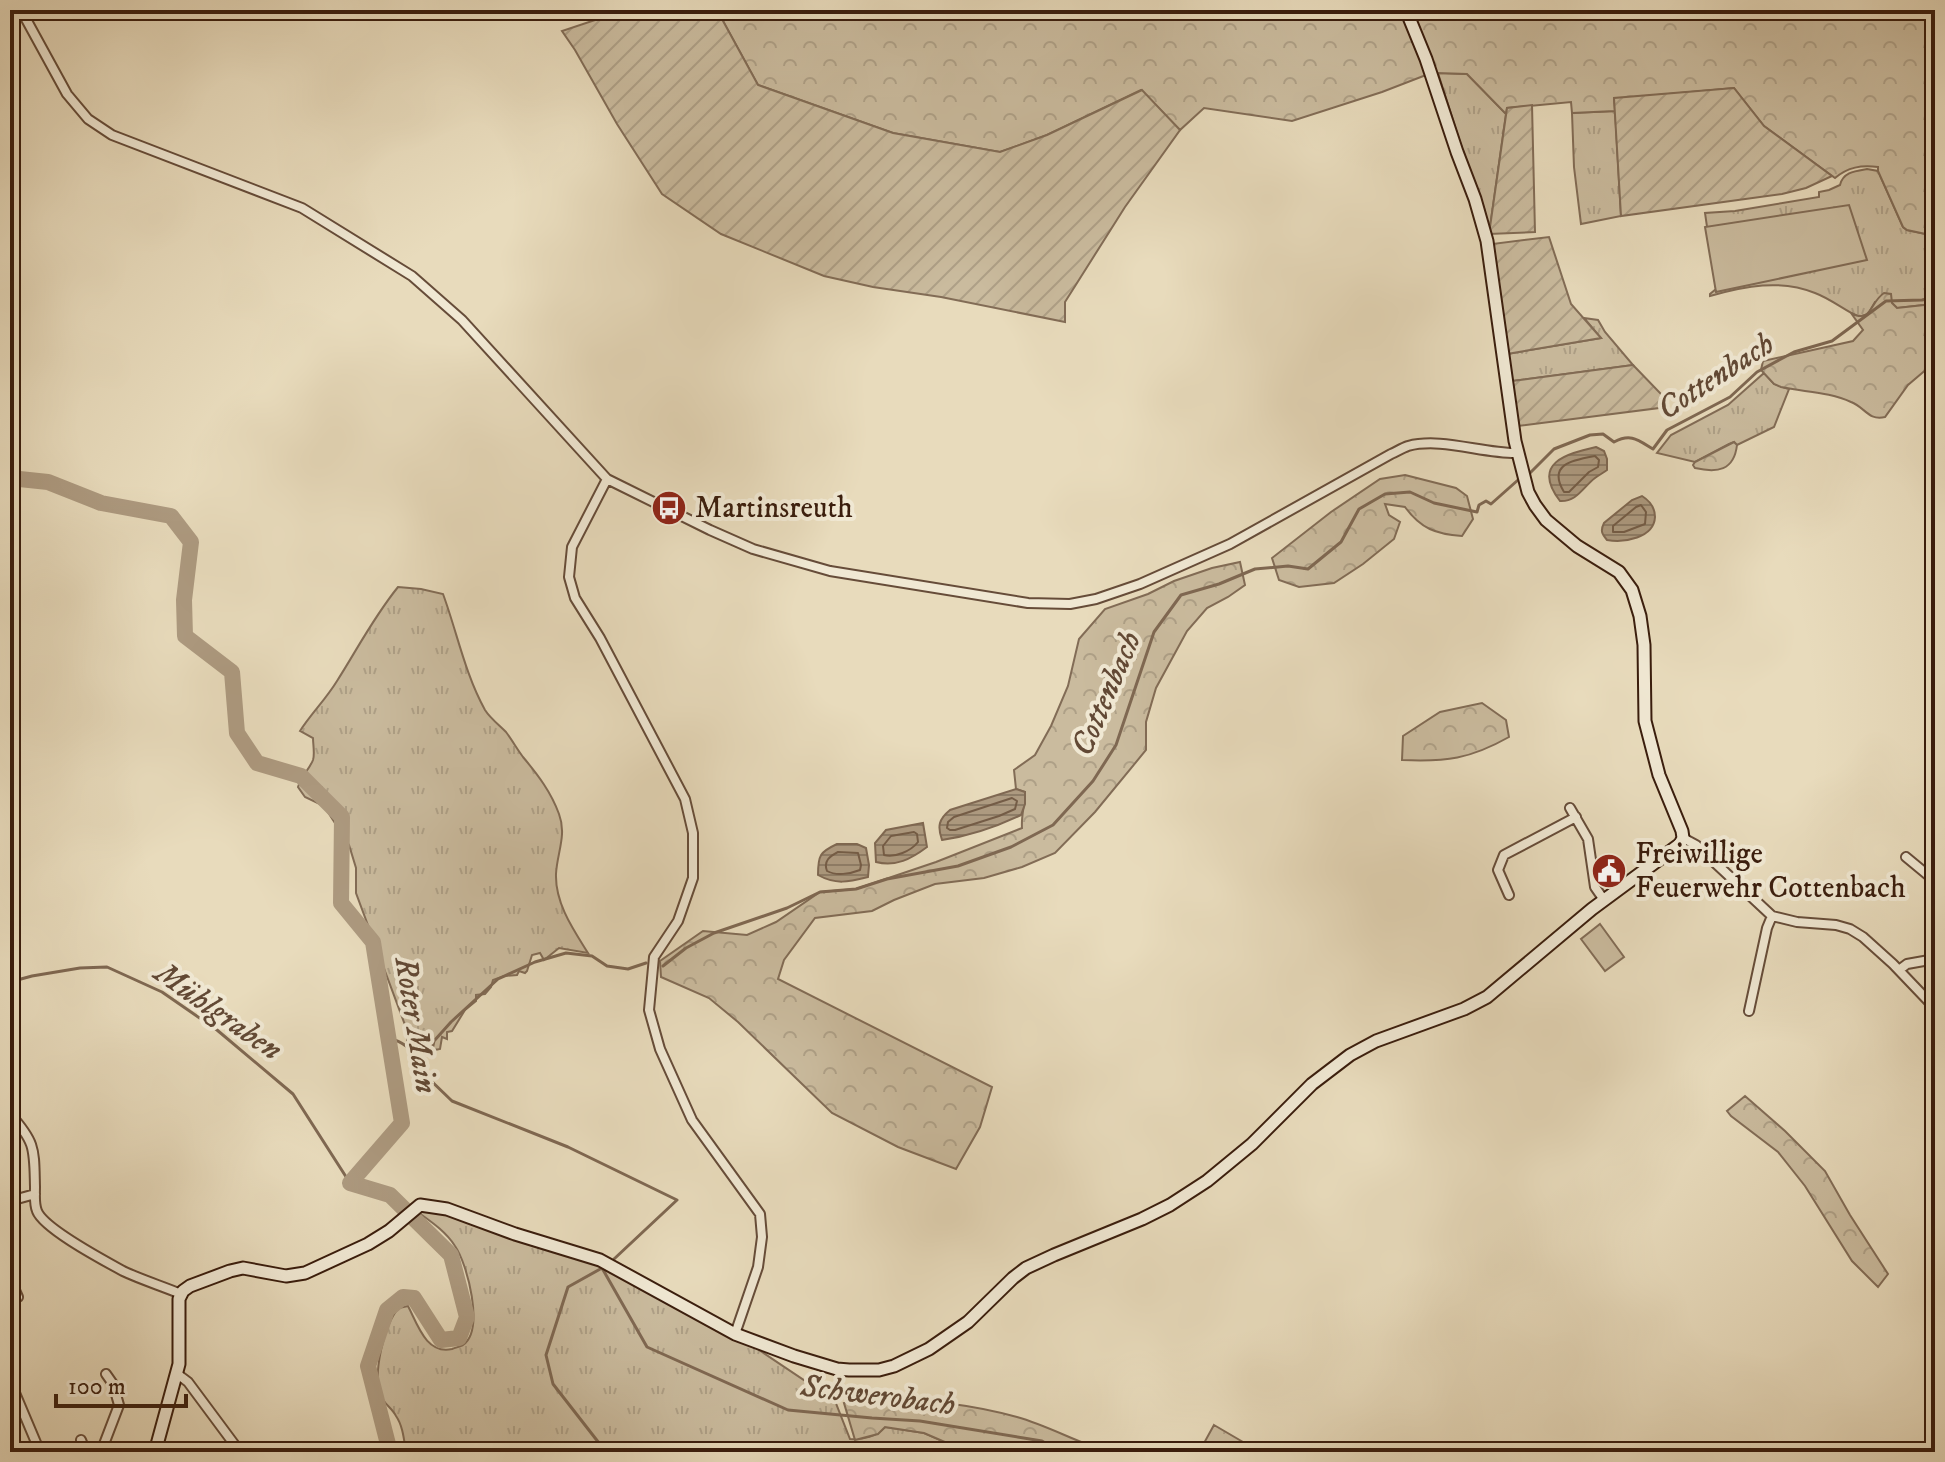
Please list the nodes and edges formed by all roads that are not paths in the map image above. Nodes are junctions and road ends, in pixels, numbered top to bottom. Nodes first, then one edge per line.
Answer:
1 (21, 10) edge
2 (1406, 10) edge
3 (1518, 453) junction
4 (607, 479) junction
5 (1570, 808) dead end
6 (1576, 817) junction
7 (1683, 838) junction
8 (1906, 857) dead end
9 (1935, 881) edge
10 (1509, 895) dead end
11 (1604, 900) junction
12 (1772, 916) junction
13 (1935, 959) edge
14 (1899, 970) junction
15 (1935, 1008) edge
16 (1749, 1011) dead end
17 (10, 1114) edge
18 (35, 1194) junction
19 (10, 1201) edge
20 (10, 1279) edge
21 (181, 1294) junction
22 (18, 1297) dead end
23 (735, 1334) junction
24 (176, 1373) junction
25 (106, 1374) dead end
26 (10, 1381) edge
27 (81, 1440) dead end
28 (40, 1452) edge
29 (86, 1452) edge
30 (101, 1452) edge
31 (155, 1452) edge
32 (240, 1452) edge

1 - 4 street
2 - 3 street
3 - 4 street
3 - 7 street
4 - 23 street
5 - 6 street
6 - 10 street
6 - 11 street
7 - 11 street
7 - 12 street
8 - 9 street
11 - 23 street
12 - 14 street
12 - 16 street
13 - 14 street
14 - 15 street
17 - 18 street
18 - 19 street
18 - 21 street
20 - 22 street
21 - 23 street
21 - 24 street
24 - 31 street
24 - 32 street
25 - 30 street
26 - 28 street
27 - 29 street

